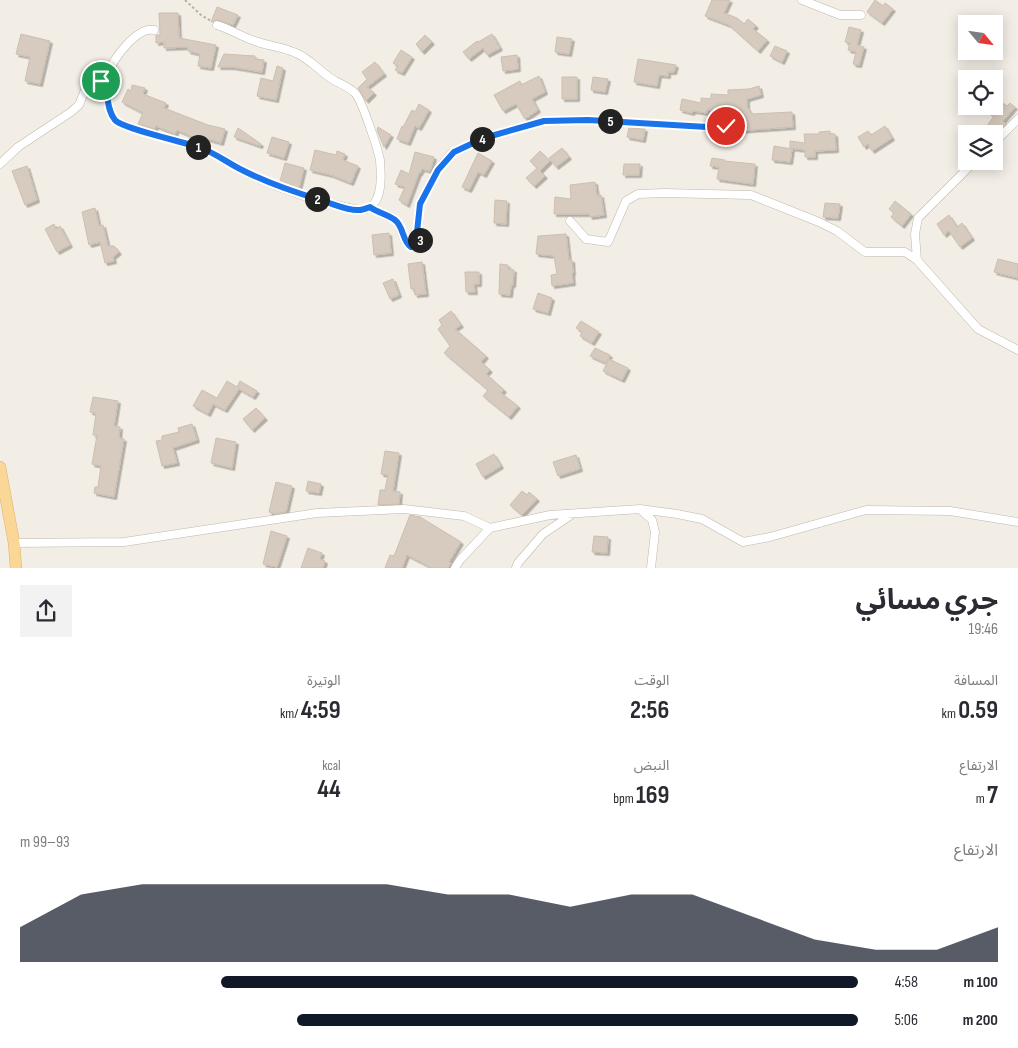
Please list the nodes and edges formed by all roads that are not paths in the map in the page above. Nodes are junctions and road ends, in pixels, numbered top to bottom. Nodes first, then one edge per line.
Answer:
1 (802, 0) edge
2 (862, 15) dead end
3 (217, 24) road end
4 (154, 30) dead end
5 (106, 86) junction
6 (1018, 119) edge
7 (726, 126) dead end
8 (1003, 134) edge
9 (0, 164) edge
10 (966, 170) edge
11 (370, 207) junction
12 (570, 221) dead end
13 (917, 260) junction
14 (1018, 350) edge
15 (0, 467) edge
16 (640, 509) junction
17 (572, 513) junction
18 (1018, 522) edge
19 (490, 528) junction
20 (14, 543) junction
21 (16, 568) edge
22 (455, 568) edge
23 (516, 568) edge
24 (652, 568) edge

1 - 2 street
3 - 11 street
4 - 5 street
5 - 9 street
5 - 11 street
6 - 8 street
7 - 11 street
10 - 13 street
12 - 13 street
13 - 14 street
15 - 20 main road
16 - 17 street
16 - 18 street
16 - 24 street
17 - 19 street
17 - 23 street
19 - 20 street
19 - 22 street
20 - 21 main road

